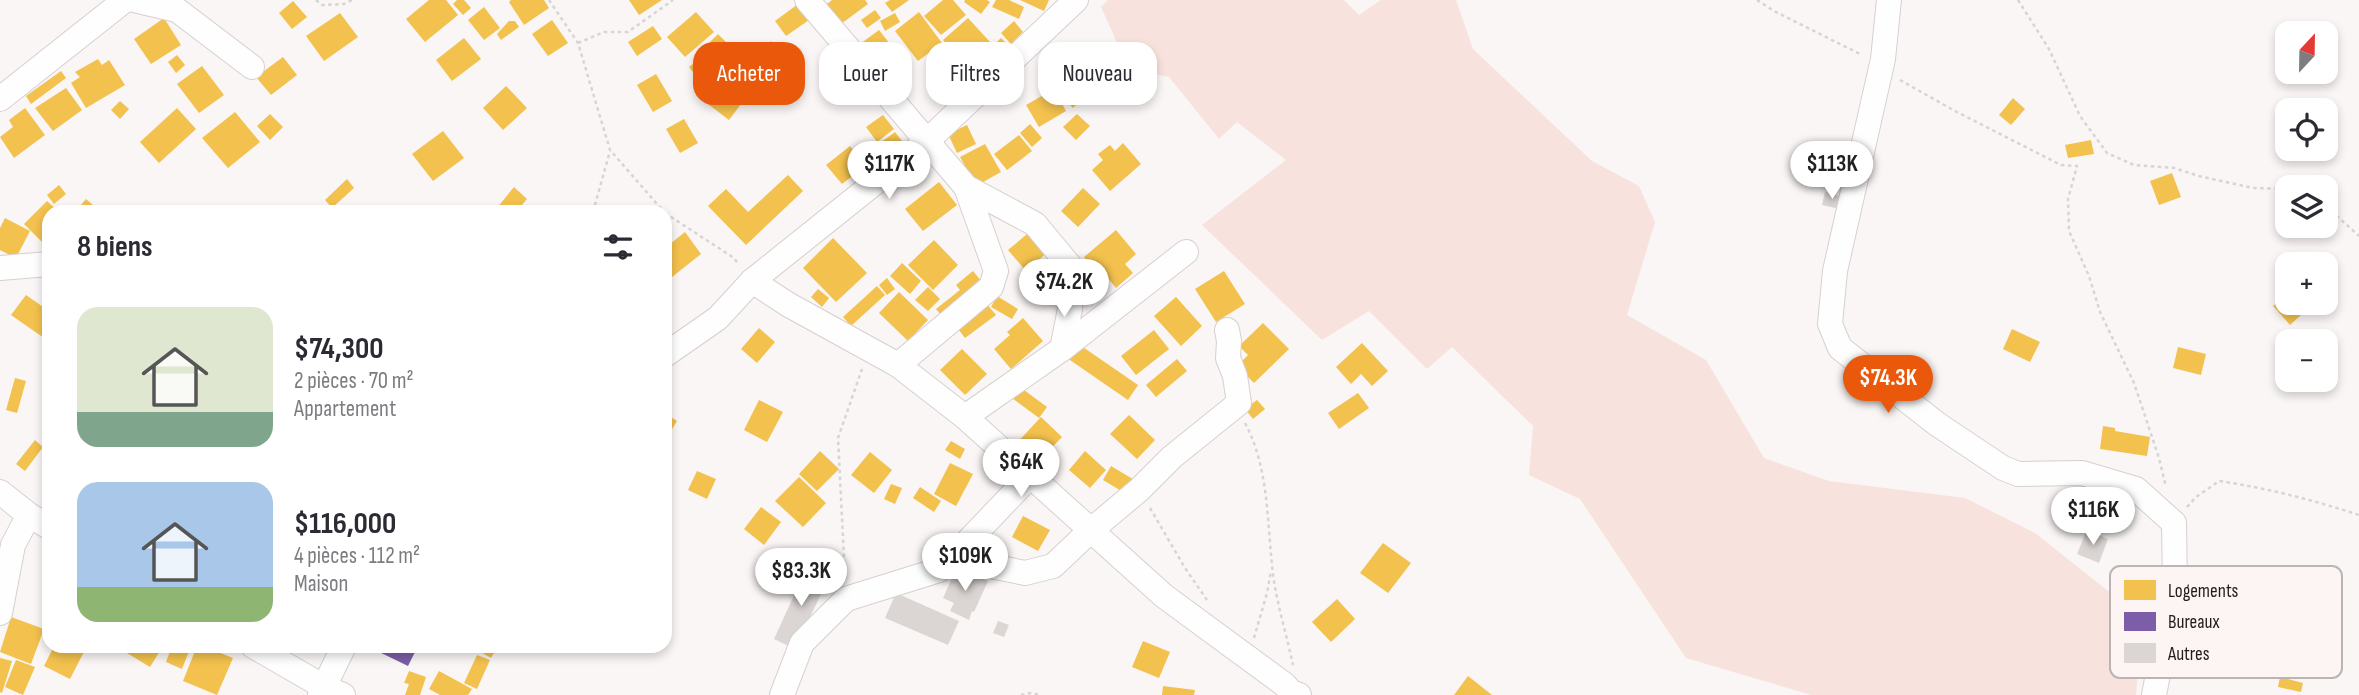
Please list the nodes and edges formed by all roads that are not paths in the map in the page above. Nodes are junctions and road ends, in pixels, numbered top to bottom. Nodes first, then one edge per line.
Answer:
1 (135, 0) edge
2 (807, 0) edge
3 (1076, 0) edge
4 (1889, 0) edge
5 (110, 4) edge
6 (252, 67) dead end
7 (0, 99) edge
8 (927, 141) junction
9 (966, 187) junction
10 (1186, 252) dead end
11 (42, 265) edge
12 (0, 268) edge
13 (752, 281) junction
14 (1227, 330) dead end
15 (1062, 349) junction
16 (672, 350) edge
17 (898, 365) junction
18 (965, 416) junction
19 (1030, 476) junction
20 (0, 492) edge
21 (39, 521) edge
22 (1090, 531) junction
23 (952, 558) junction
24 (2175, 566) edge
25 (0, 612) edge
26 (265, 653) edge
27 (342, 653) edge
28 (329, 692) edge
29 (782, 695) edge
30 (1299, 695) edge

1 - 6 street
2 - 8 street
3 - 8 street
4 - 24 street
5 - 7 street
8 - 9 street
8 - 13 street
9 - 15 street
9 - 17 street
10 - 15 street
11 - 12 street
13 - 16 street
13 - 17 street
14 - 22 street
15 - 18 street
17 - 18 street
18 - 19 street
19 - 22 street
19 - 23 street
20 - 21 street
21 - 25 street
22 - 23 street
22 - 30 street
23 - 29 street
26 - 28 street
27 - 28 street

